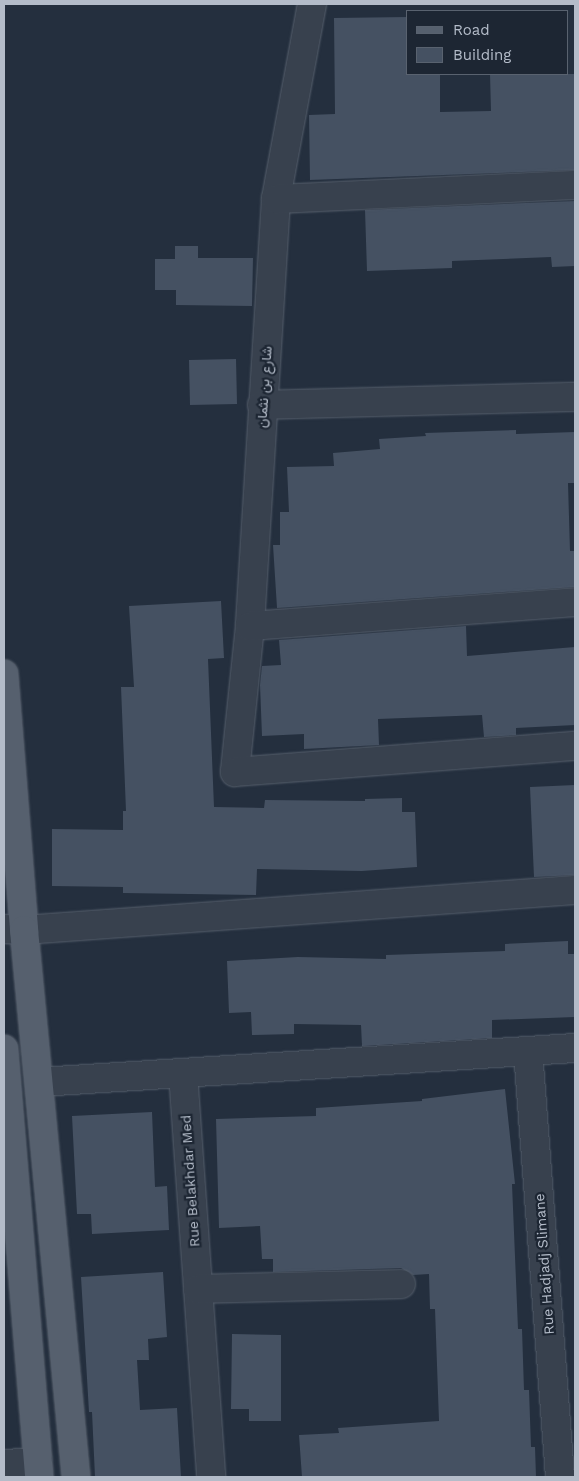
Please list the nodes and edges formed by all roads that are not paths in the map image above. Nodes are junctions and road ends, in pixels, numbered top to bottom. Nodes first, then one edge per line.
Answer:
1 (312, 4) edge
2 (575, 185) edge
3 (276, 199) junction
4 (575, 397) edge
5 (262, 405) junction
6 (575, 602) edge
7 (250, 626) junction
8 (4, 674) edge
9 (575, 746) edge
10 (575, 890) edge
11 (14, 930) edge
12 (575, 1048) edge
13 (4, 1049) edge
14 (528, 1051) junction
15 (183, 1074) junction
16 (40, 1082) junction
17 (12, 1254) edge
18 (400, 1284) dead end
19 (198, 1290) junction
20 (4, 1464) edge
21 (38, 1469) edge
22 (76, 1477) edge
23 (211, 1477) edge
24 (560, 1477) edge

1 - 3 street, شارع بن نثمان
2 - 3 street
3 - 5 street, شارع بن نثمان
4 - 5 street
5 - 7 street, شارع بن نثمان
6 - 7 street
7 - 9 street, شارع بن نثمان
8 - 11 main road
10 - 11 street
11 - 16 main road
12 - 14 street
13 - 17 main road
14 - 15 street
14 - 24 street, Rue Hadjadj Slimane
15 - 16 street
15 - 19 street, Rue Belakhdar Med
16 - 22 main road
17 - 21 main road
18 - 19 street
19 - 23 street, Rue Belakhdar Med
20 - 21 street

